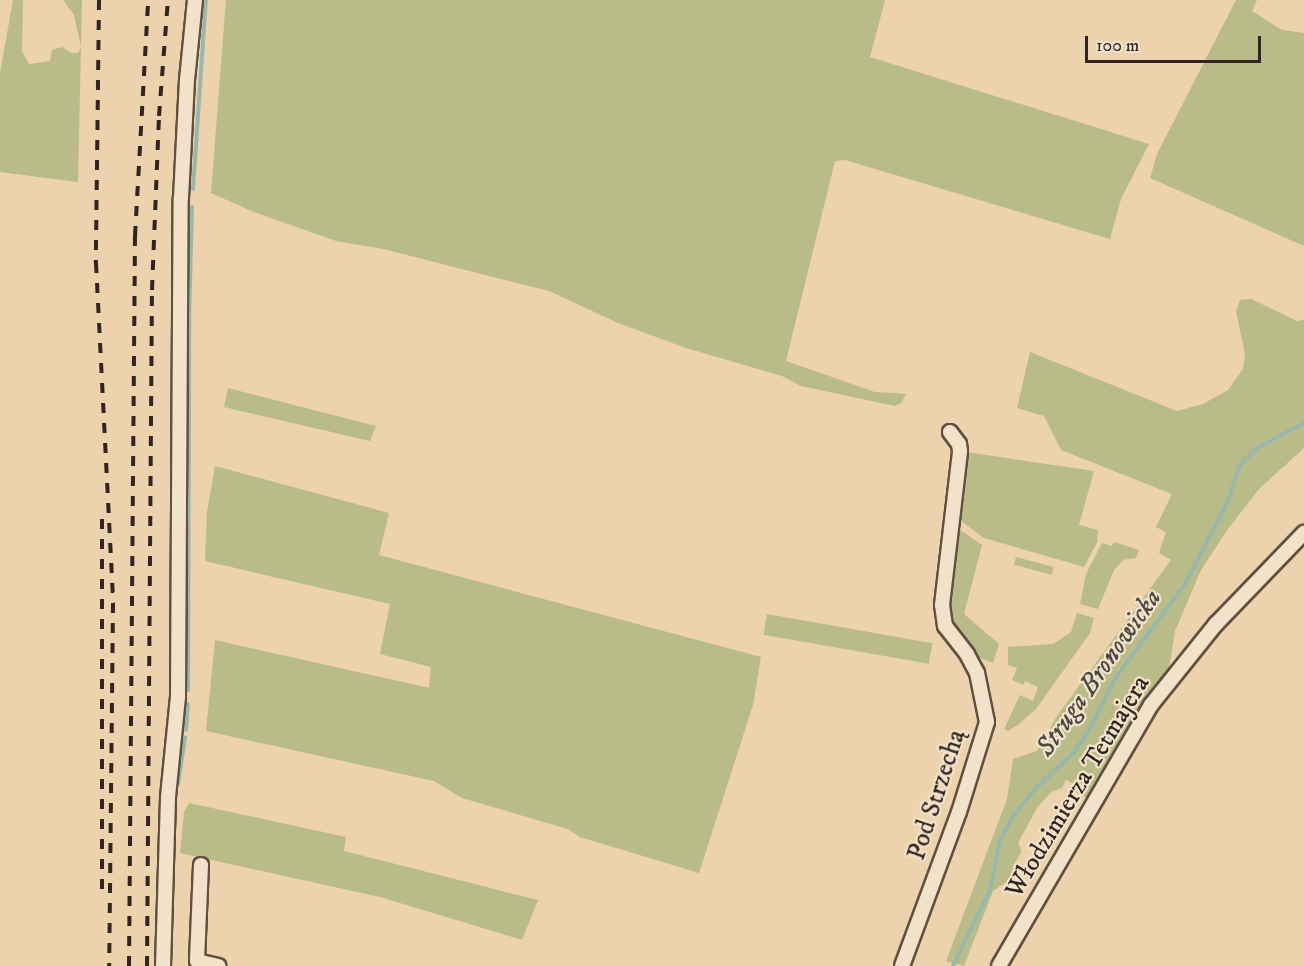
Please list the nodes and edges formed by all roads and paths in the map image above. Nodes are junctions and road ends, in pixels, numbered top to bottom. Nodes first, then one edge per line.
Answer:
1 (195, 0) edge
2 (950, 432) dead end
3 (1304, 533) edge
4 (201, 865) dead end
5 (163, 966) edge
6 (218, 966) edge
7 (902, 966) edge
8 (999, 966) edge

1 - 5 street
2 - 7 street, Pod Strzechą
3 - 8 street, Włodzimierza Tetmajera
4 - 6 street

